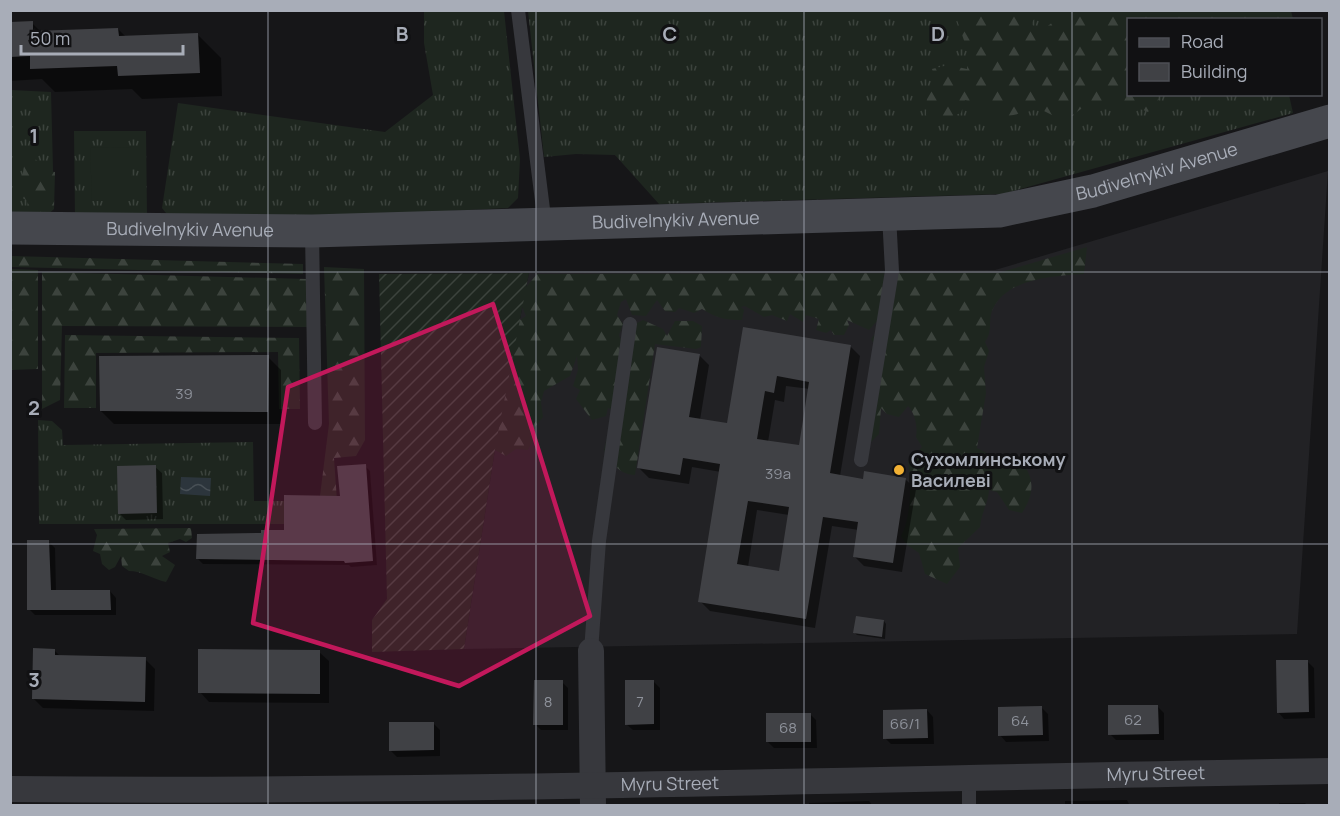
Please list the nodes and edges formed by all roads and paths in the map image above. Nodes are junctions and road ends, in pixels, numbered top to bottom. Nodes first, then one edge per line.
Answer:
1 (518, 10) edge
2 (1329, 121) edge
3 (889, 215) junction
4 (544, 225) junction
5 (10, 228) edge
6 (312, 231) junction
7 (630, 324) dead end
8 (315, 423) dead end
9 (861, 460) dead end
10 (591, 651) joint
11 (1329, 771) edge
12 (969, 777) junction
13 (10, 789) edge
14 (593, 795) edge
15 (969, 806) edge

1 - 4 lane
2 - 3 street, Budivelnykiv Avenue
3 - 4 street, Budivelnykiv Avenue
3 - 9 lane
4 - 6 street, Budivelnykiv Avenue
5 - 6 street, Budivelnykiv Avenue
6 - 8 lane
7 - 10 lane
10 - 14 street
11 - 12 street, Myru Street
12 - 14 street, Myru Street
12 - 15 lane
13 - 14 street, Myru Street

